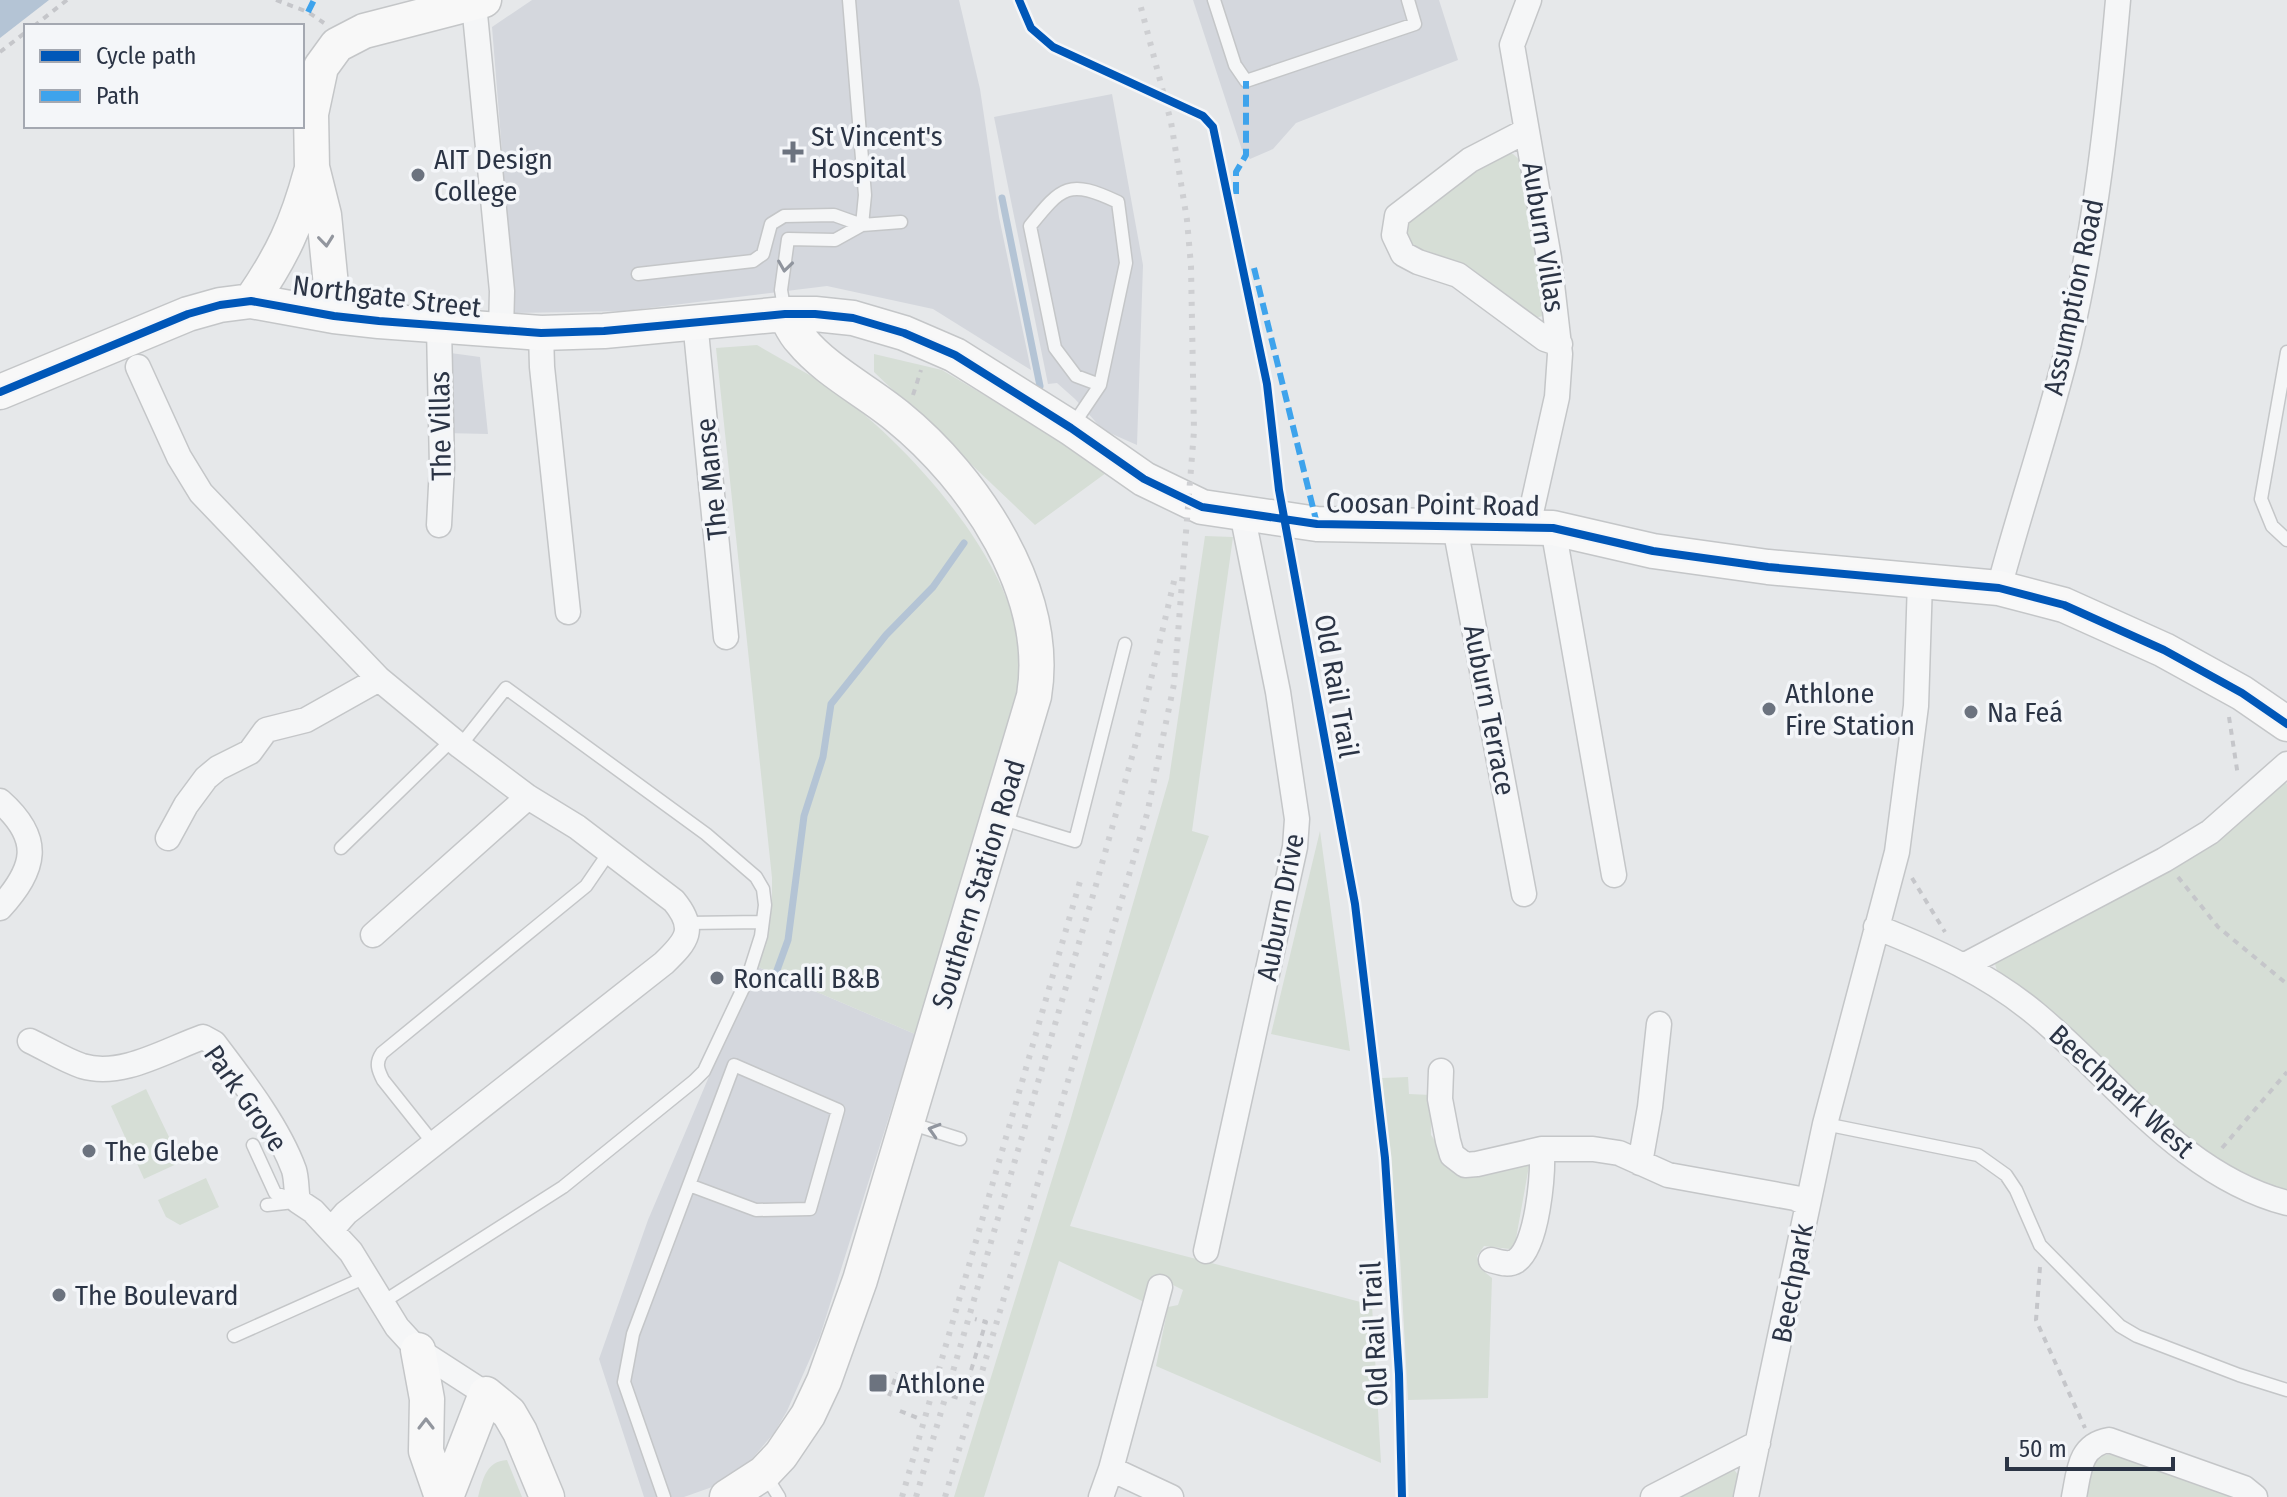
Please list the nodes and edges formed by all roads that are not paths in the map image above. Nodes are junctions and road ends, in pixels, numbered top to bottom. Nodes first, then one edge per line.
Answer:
1 (849, 0) edge
2 (1214, 0) edge
3 (1408, 0) edge
4 (2118, 0) edge
5 (479, 2) edge
6 (1526, 8) edge
7 (1526, 131) junction
8 (312, 167) junction
9 (901, 222) dead end
10 (862, 225) junction
11 (638, 274) dead end
12 (251, 301) junction
13 (785, 314) junction
14 (334, 316) junction
15 (695, 321) junction
16 (439, 327) junction
17 (501, 332) junction
18 (541, 333) junction
19 (1560, 344) junction
20 (2287, 352) edge
21 (138, 367) dead end
22 (1100, 385) junction
23 (0, 392) edge
24 (1071, 428) junction
25 (1242, 513) junction
26 (439, 525) dead end
27 (1455, 527) junction
28 (1540, 527) junction
29 (2287, 540) edge
30 (1920, 581) junction
31 (1999, 588) junction
32 (568, 612) dead end
33 (726, 637) dead end
34 (1125, 644) dead end
35 (379, 679) junction
36 (2287, 724) edge
37 (456, 743) junction
38 (2287, 764) edge
39 (528, 797) junction
40 (0, 801) edge
41 (998, 817) junction
42 (168, 838) dead end
43 (341, 848) dead end
44 (610, 851) junction
45 (1614, 875) dead end
46 (1524, 894) dead end
47 (0, 908) edge
48 (762, 922) junction
49 (687, 923) junction
50 (1876, 927) junction
51 (373, 935) dead end
52 (1965, 965) junction
53 (1659, 1024) dead end
54 (30, 1041) dead end
55 (1441, 1071) dead end
56 (907, 1123) junction
57 (1825, 1124) junction
58 (960, 1139) dead end
59 (434, 1144) junction
60 (253, 1145) dead end
61 (1542, 1149) junction
62 (1640, 1163) junction
63 (689, 1185) junction
64 (298, 1201) junction
65 (2287, 1203) edge
66 (1808, 1204) junction
67 (267, 1205) dead end
68 (332, 1229) junction
69 (1206, 1251) dead end
70 (1491, 1260) dead end
71 (366, 1277) junction
72 (1160, 1287) dead end
73 (383, 1302) junction
74 (234, 1336) dead end
75 (418, 1350) junction
76 (2287, 1390) edge
77 (486, 1394) junction
78 (1758, 1443) junction
79 (1111, 1469) junction
80 (771, 1485) edge
81 (444, 1497) edge
82 (547, 1497) edge
83 (664, 1497) edge
84 (727, 1497) edge
85 (1101, 1497) edge
86 (1171, 1497) edge
87 (1653, 1497) edge
88 (1746, 1497) edge
89 (2074, 1497) edge
90 (2255, 1497) edge

1 - 10 lane
2 - 3 lane
4 - 31 street, Assumption Road
5 - 8 street
5 - 17 street
6 - 7 street, Auburn Villas
7 - 19 street, Auburn Villas
7 - 19 street, Auburn Villas
8 - 12 street
8 -> 14 street
9 - 10 lane
10 - 11 lane
10 -> 13 lane
12 - 14 street, Northgate Street
12 - 23 street, Northgate Street
13 - 15 street, Northgate Street
13 - 24 street, Coosan Point Road
13 - 41 street, Southern Station Road
14 - 16 street, Northgate Street
15 - 18 street, Northgate Street
15 - 33 street, The Manse
16 - 17 street, Northgate Street
16 - 26 street, The Villas
17 - 18 street, Northgate Street
18 - 32 street
19 - 28 street, Auburn Villas
20 - 29 lane
21 - 35 street
22 - 22 lane
22 - 24 lane
24 - 25 street, Coosan Point Road
25 - 27 street, Coosan Point Road
25 - 69 street, Auburn Drive
27 - 28 street, Coosan Point Road
27 - 46 street, Auburn Terrace
28 - 30 street, Coosan Point Road
28 - 45 street
30 - 31 street, Coosan Point Road
30 - 50 street
31 - 36 street, Coosan Point Road
34 - 41 lane
35 - 37 street
35 - 42 street
37 - 39 street
37 - 43 lane
37 - 48 lane
38 - 52 street
39 - 44 street
39 - 51 street
40 - 47 street
41 - 56 street, Southern Station Road
44 - 49 street
44 - 59 lane
48 - 49 lane
48 - 73 lane
49 - 59 street
50 - 52 street, Beechpark West
50 - 57 street
52 - 65 street, Beechpark West
53 - 62 street
54 - 64 street, Park Grove
55 - 61 street
58 -> 56 lane
56 - 80 street, Southern Station Road
57 - 66 street, Beechpark
57 - 76 lane
59 - 68 street
60 - 64 lane
61 - 62 street
61 - 70 street
62 - 66 street
63 - 63 lane
63 - 83 lane
64 - 67 lane
64 - 68 street
66 - 78 street, Beechpark
68 - 71 street
71 - 73 street
71 - 74 lane
72 - 79 street
73 - 75 street
75 - 77 street
81 -> 75 street
77 - 81 street
77 - 82 street
78 - 87 street
78 - 88 street, Beechpark
79 - 85 street
79 - 86 street
80 - 84 street, Southern Station Road
89 - 90 street

